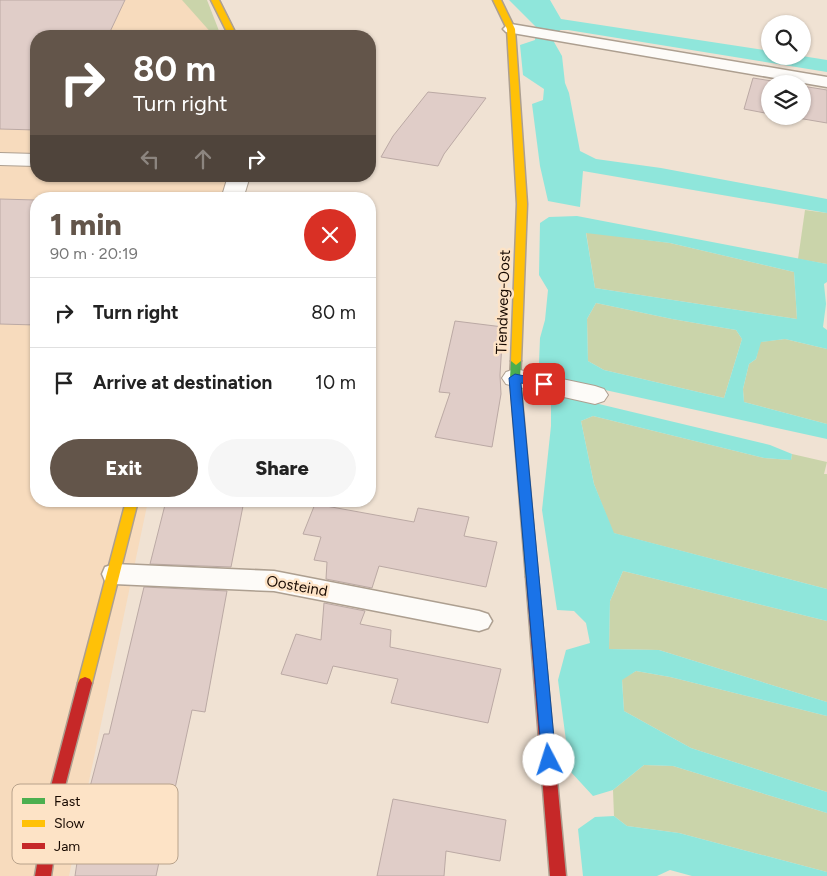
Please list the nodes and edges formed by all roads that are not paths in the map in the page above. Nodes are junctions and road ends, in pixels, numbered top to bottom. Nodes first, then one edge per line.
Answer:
1 (214, 0) edge
2 (497, 0) edge
3 (515, 29) junction
4 (230, 30) edge
5 (827, 82) edge
6 (0, 159) edge
7 (30, 160) edge
8 (515, 378) junction
9 (595, 395) dead end
10 (131, 507) edge
11 (114, 574) junction
12 (479, 622) dead end
13 (59, 784) edge
14 (558, 876) edge

1 - 4 street
2 - 3 street, Tiendweg-Oost
3 - 5 lane
3 - 8 street, Tiendweg-Oost
6 - 7 street
8 - 9 street
8 - 14 street, Tiendweg-Oost
10 - 11 street
11 - 12 lane, Oosteind
11 - 13 street

